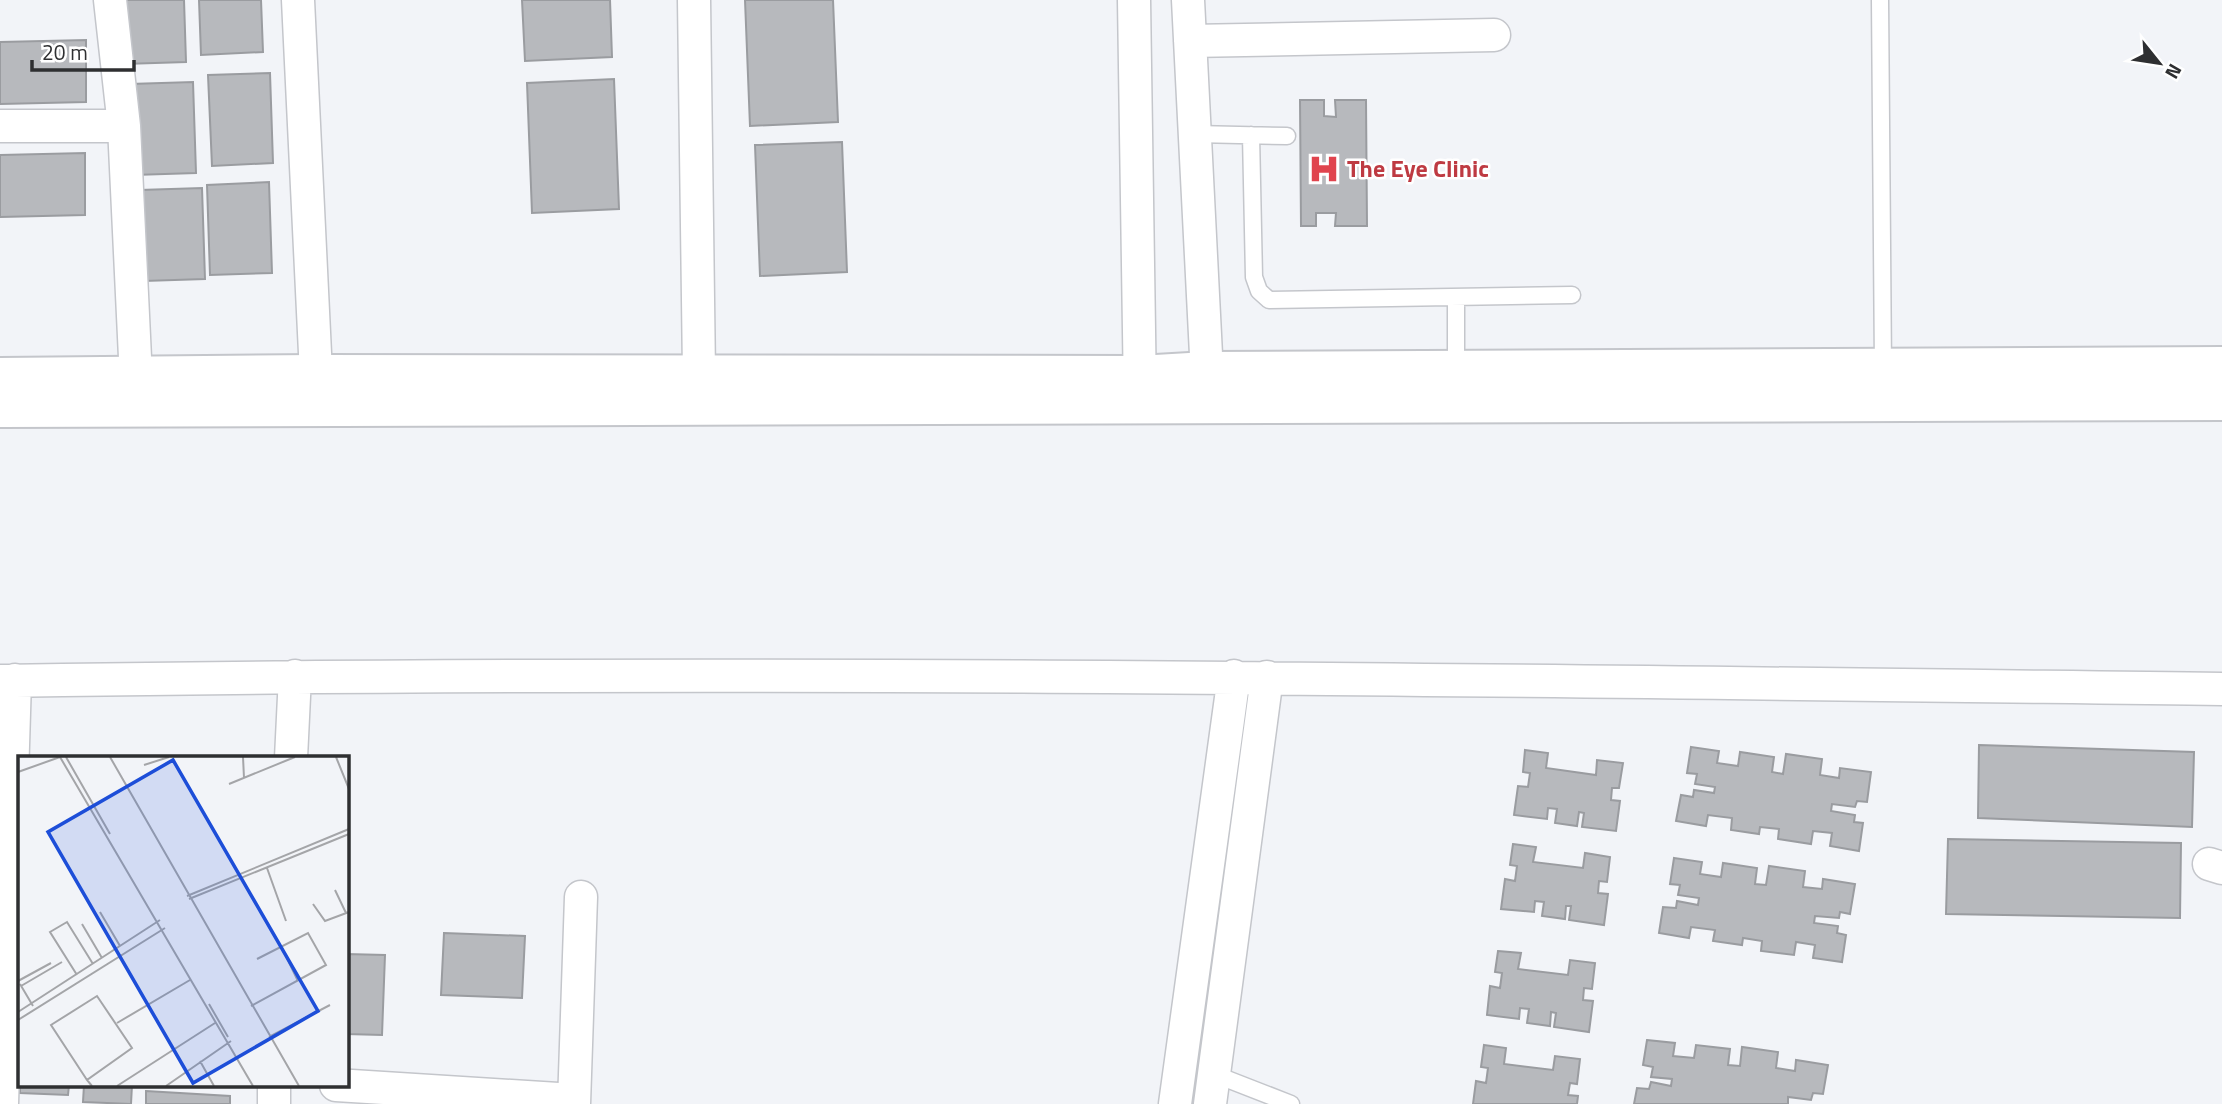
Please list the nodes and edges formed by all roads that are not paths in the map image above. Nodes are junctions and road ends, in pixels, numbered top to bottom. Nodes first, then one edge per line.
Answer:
1 (110, 0) edge
2 (298, 0) edge
3 (694, 0) edge
4 (1134, 0) edge
5 (1188, 0) edge
6 (1880, 0) edge
7 (1494, 35) dead end
8 (1190, 41) junction
9 (0, 126) edge
10 (124, 126) junction
11 (1195, 134) junction
12 (1251, 135) junction
13 (1287, 135) dead end
14 (1572, 295) dead end
15 (1456, 298) junction
16 (2222, 366) edge
17 (1457, 370) junction
18 (316, 374) junction
19 (699, 374) junction
20 (0, 377) edge
21 (1883, 384) junction
22 (1208, 386) junction
23 (1139, 390) junction
24 (136, 391) junction
25 (2222, 401) edge
26 (0, 408) edge
27 (295, 677) junction
28 (1234, 677) junction
29 (1267, 677) junction
30 (8, 681) edge
31 (2222, 689) edge
32 (292, 756) edge
33 (581, 897) dead end
34 (14, 910) edge
35 (274, 1086) edge
36 (348, 1086) edge
37 (1212, 1089) edge
38 (574, 1102) edge
39 (2, 1104) edge
40 (274, 1104) edge
41 (1175, 1104) edge
42 (1291, 1104) edge

1 - 10 street
2 - 18 street
3 - 19 street
4 - 23 street
5 - 8 street
6 - 21 lane
7 - 8 street
8 - 11 street
9 - 10 street
10 - 24 street
11 - 12 lane
11 - 22 street
12 - 13 lane
12 - 15 lane
14 - 15 lane
15 - 17 lane
16 - 21 main road
17 - 21 main road
17 - 22 main road
18 - 19 main road
18 - 24 main road
19 - 23 main road
20 - 24 main road
21 - 22 main road
21 - 25 main road
22 - 23 main road
23 - 24 main road
24 - 26 main road
27 - 28 street
27 - 30 street
27 - 32 street
28 - 29 street
28 - 41 street
29 - 31 street
29 - 37 street
30 - 34 street
33 - 38 street
34 - 39 street
35 - 40 street
36 - 38 street
37 - 42 lane

